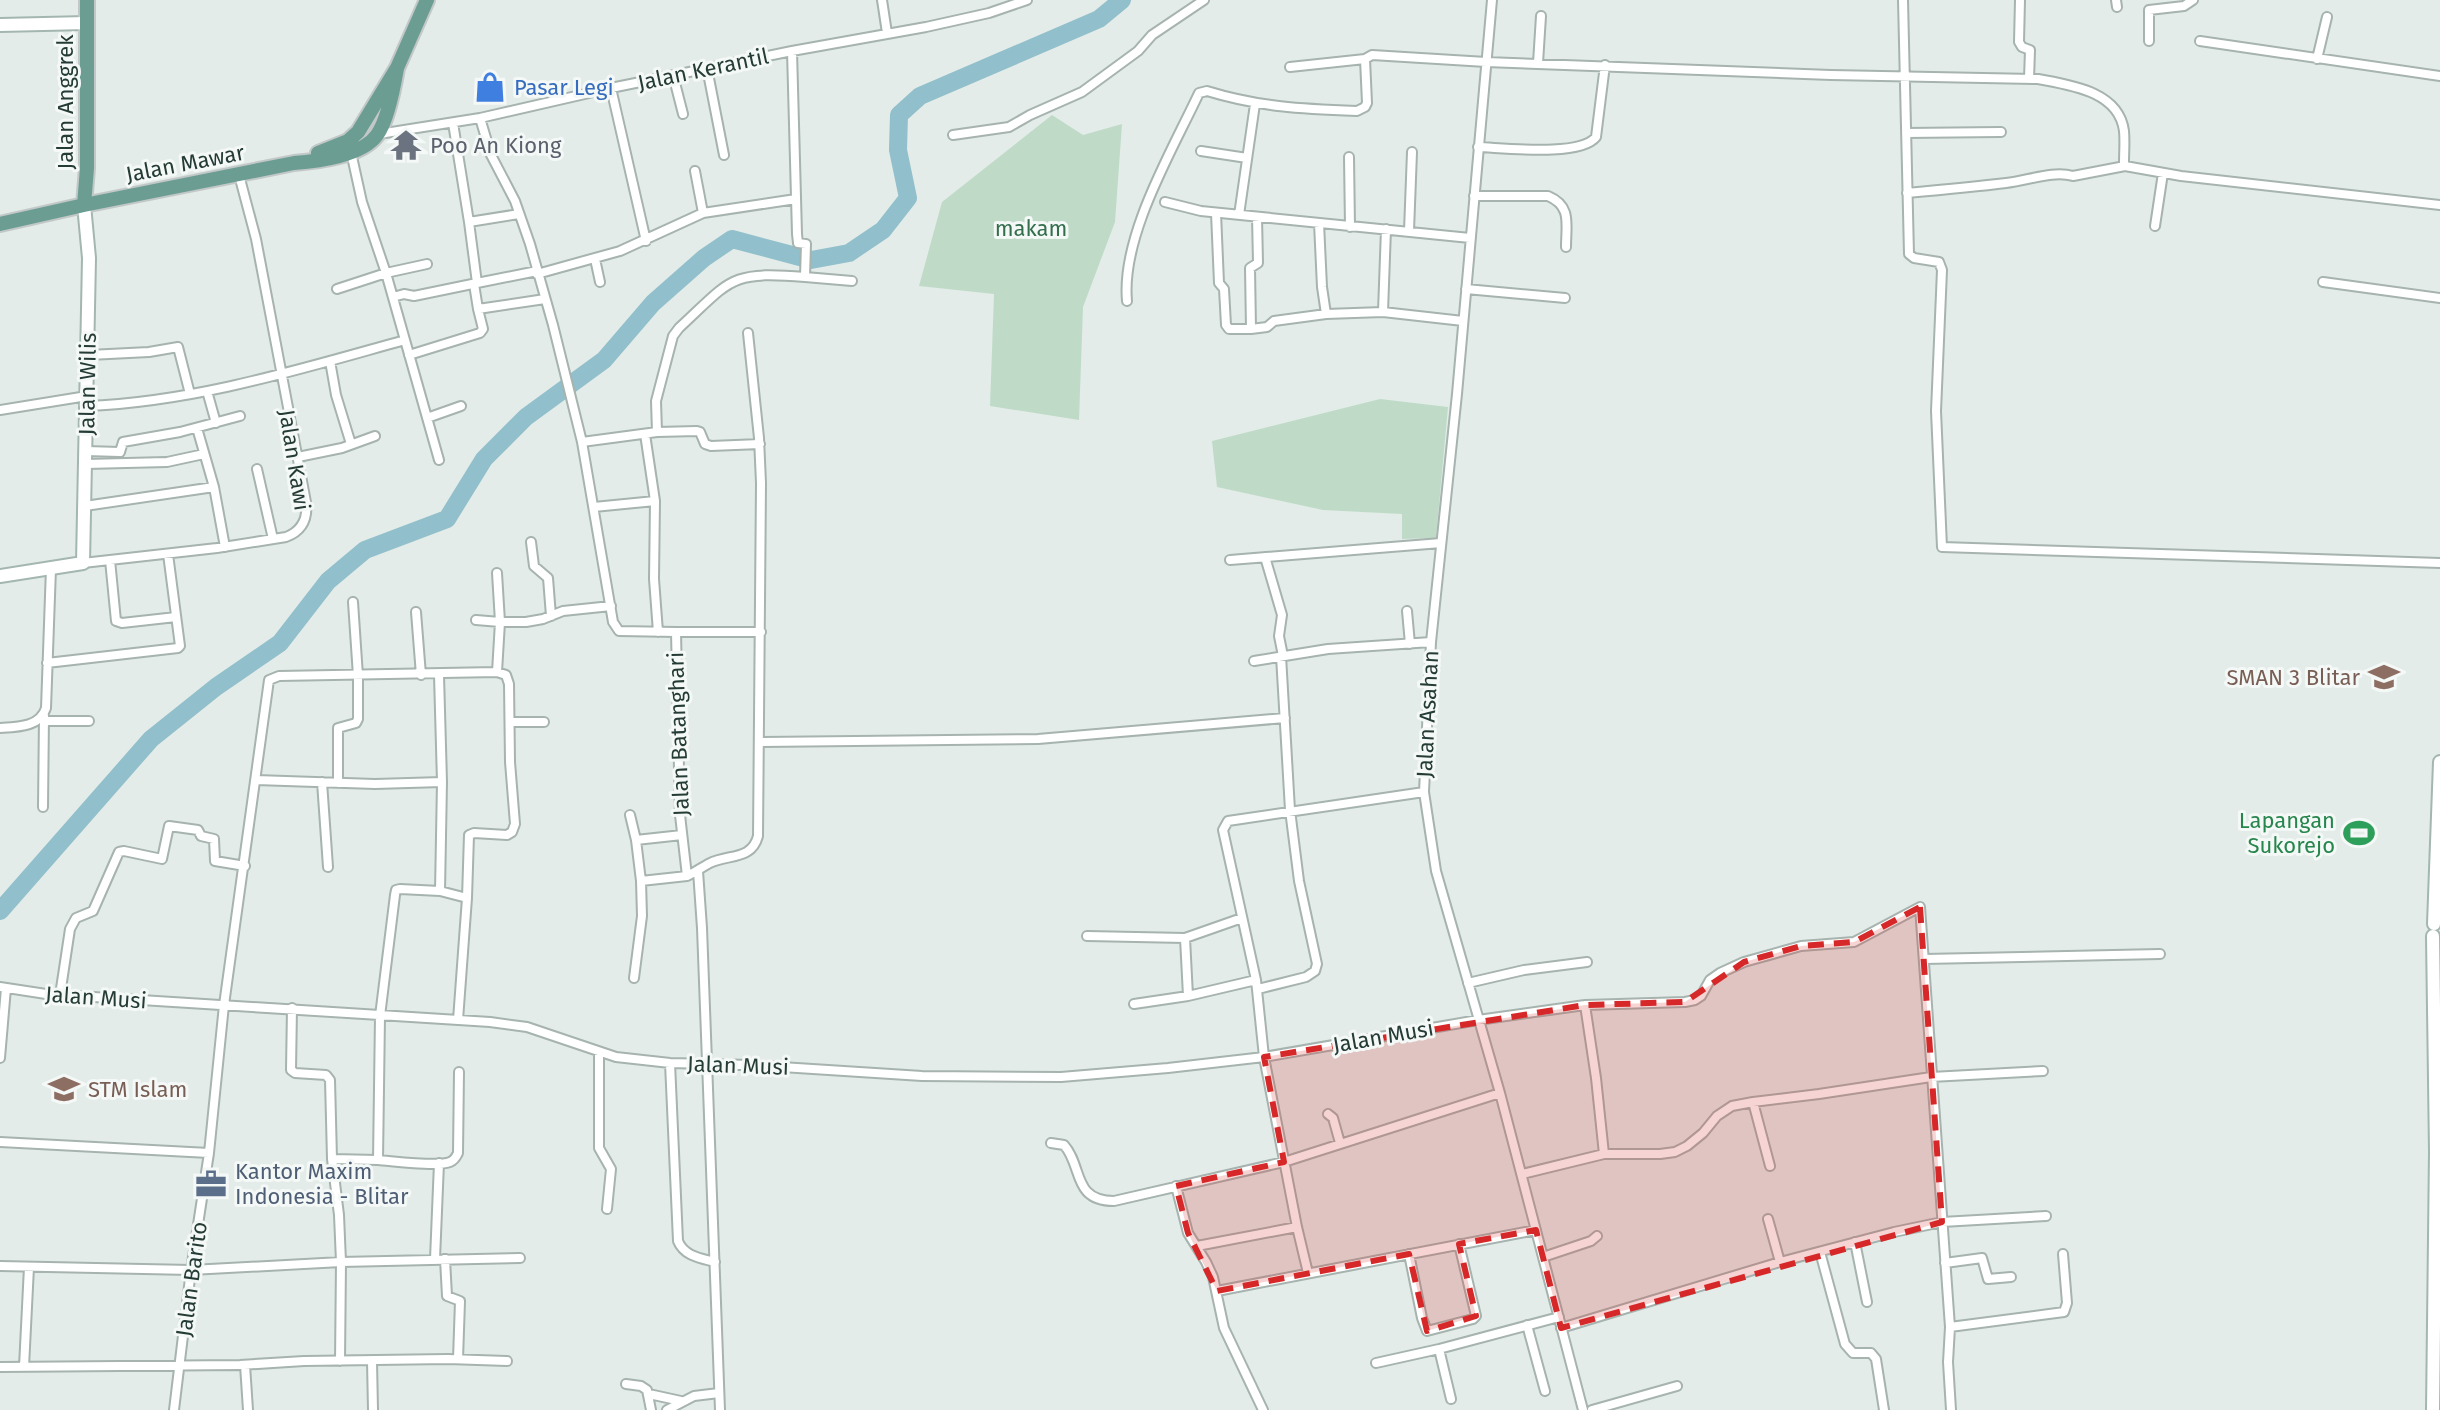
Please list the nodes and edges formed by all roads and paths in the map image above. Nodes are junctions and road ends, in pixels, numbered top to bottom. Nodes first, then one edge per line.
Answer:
1 (87, 0) edge
2 (427, 0) edge
3 (882, 0) edge
4 (1026, 0) edge
5 (1204, 0) edge
6 (1492, 0) edge
7 (1903, 0) edge
8 (2020, 0) edge
9 (2193, 0) edge
10 (1541, 16) dead end
11 (2327, 17) dead end
12 (87, 23) junction
13 (0, 25) edge
14 (887, 33) junction
15 (2149, 41) dead end
16 (2200, 41) dead end
17 (792, 51) junction
18 (1365, 59) junction
19 (2317, 59) junction
20 (1486, 62) junction
21 (1538, 63) junction
22 (1605, 65) junction
23 (1290, 67) dead end
24 (397, 68) junction
25 (707, 68) junction
26 (673, 75) junction
27 (2440, 76) edge
28 (1904, 77) junction
29 (2029, 79) junction
30 (611, 88) junction
31 (1255, 104) junction
32 (683, 114) dead end
33 (480, 118) junction
34 (453, 123) junction
35 (2001, 132) dead end
36 (1906, 133) junction
37 (378, 135) junction
38 (953, 135) dead end
39 (1478, 147) junction
40 (1201, 151) dead end
41 (351, 152) junction
42 (1412, 152) dead end
43 (724, 155) dead end
44 (1349, 157) dead end
45 (1247, 158) junction
46 (294, 163) junction
47 (2130, 166) junction
48 (695, 171) dead end
49 (2163, 173) junction
50 (239, 175) junction
51 (1907, 193) junction
52 (1474, 196) junction
53 (796, 199) junction
54 (1165, 202) dead end
55 (84, 205) junction
56 (2440, 205) edge
57 (703, 213) junction
58 (1216, 213) junction
59 (519, 214) junction
60 (1239, 215) junction
61 (1257, 217) junction
62 (469, 222) junction
63 (1319, 223) junction
64 (0, 224) edge
65 (2155, 226) dead end
66 (1350, 227) junction
67 (1386, 229) junction
68 (1409, 231) junction
69 (1470, 238) junction
70 (646, 241) junction
71 (1566, 247) dead end
72 (595, 259) junction
73 (427, 264) dead end
74 (537, 272) junction
75 (386, 273) junction
76 (805, 274) junction
77 (852, 281) dead end
78 (600, 282) dead end
79 (2323, 282) dead end
80 (476, 284) junction
81 (337, 289) dead end
82 (1466, 289) junction
83 (393, 297) junction
84 (1565, 298) dead end
85 (2440, 298) edge
86 (545, 299) junction
87 (1127, 301) dead end
88 (478, 309) junction
89 (1383, 312) junction
90 (1326, 314) junction
91 (1463, 321) junction
92 (1251, 329) junction
93 (748, 333) dead end
94 (405, 340) junction
95 (89, 355) junction
96 (409, 355) junction
97 (330, 361) junction
98 (280, 374) junction
99 (207, 391) junction
100 (190, 394) junction
101 (86, 401) junction
102 (461, 406) dead end
103 (0, 410) edge
104 (240, 416) dead end
105 (427, 418) junction
106 (216, 423) junction
107 (197, 428) junction
108 (657, 432) junction
109 (645, 434) junction
110 (375, 436) dead end
111 (582, 442) junction
112 (351, 444) junction
113 (760, 444) junction
114 (204, 454) junction
115 (298, 457) junction
116 (86, 458) junction
117 (439, 460) dead end
118 (257, 469) dead end
119 (214, 487) junction
120 (655, 501) junction
121 (85, 506) junction
122 (594, 507) junction
123 (273, 539) junction
124 (531, 542) dead end
125 (1441, 543) junction
126 (225, 547) junction
127 (168, 554) junction
128 (1265, 557) junction
129 (110, 560) junction
130 (1230, 560) dead end
131 (83, 563) junction
132 (2440, 563) edge
133 (51, 568) junction
134 (497, 573) dead end
135 (0, 576) edge
136 (353, 602) dead end
137 (611, 606) junction
138 (1407, 611) dead end
139 (416, 612) dead end
140 (551, 616) junction
141 (176, 617) junction
142 (476, 620) dead end
143 (500, 622) junction
144 (658, 632) junction
145 (676, 632) junction
146 (761, 632) junction
147 (1431, 642) junction
148 (1410, 644) junction
149 (1282, 656) junction
150 (1254, 661) dead end
151 (47, 663) junction
152 (497, 672) junction
153 (421, 675) junction
154 (439, 675) junction
155 (358, 676) junction
156 (44, 718) junction
157 (1285, 718) junction
158 (89, 721) dead end
159 (510, 722) junction
160 (544, 722) dead end
161 (0, 728) edge
162 (759, 742) junction
163 (2440, 762) edge
164 (256, 780) junction
165 (322, 782) junction
166 (442, 782) junction
167 (338, 783) junction
168 (1424, 792) junction
169 (43, 807) dead end
170 (1290, 810) junction
171 (630, 815) dead end
172 (682, 835) junction
173 (636, 840) junction
174 (245, 866) junction
175 (328, 867) dead end
176 (698, 871) junction
177 (687, 876) junction
178 (641, 881) junction
179 (440, 891) junction
180 (467, 898) junction
181 (1242, 918) junction
182 (2435, 923) edge
183 (1087, 936) dead end
184 (1185, 938) junction
185 (2160, 954) dead end
186 (1924, 959) junction
187 (1587, 962) dead end
188 (634, 978) dead end
189 (1468, 983) junction
190 (1257, 985) junction
191 (3, 988) edge
192 (60, 995) junction
193 (1188, 996) junction
194 (1134, 1004) dead end
195 (224, 1005) junction
196 (1585, 1005) junction
197 (292, 1008) junction
198 (380, 1016) junction
199 (458, 1020) junction
200 (1478, 1020) junction
201 (599, 1052) junction
202 (1264, 1057) junction
203 (0, 1058) edge
204 (670, 1063) junction
205 (708, 1064) junction
206 (2043, 1071) dead end
207 (459, 1072) dead end
208 (1931, 1077) junction
209 (1500, 1093) junction
210 (1753, 1102) junction
211 (1328, 1114) dead end
212 (0, 1142) edge
213 (1051, 1143) dead end
214 (1340, 1143) junction
215 (1604, 1150) junction
216 (209, 1153) junction
217 (2438, 1154) edge
218 (332, 1159) junction
219 (378, 1160) junction
220 (1284, 1162) junction
221 (439, 1163) junction
222 (1770, 1166) dead end
223 (1522, 1174) junction
224 (1176, 1186) junction
225 (2438, 1196) edge
226 (607, 1209) dead end
227 (2438, 1212) edge
228 (2046, 1216) dead end
229 (1768, 1219) dead end
230 (1942, 1222) junction
231 (1297, 1227) junction
232 (1536, 1230) junction
233 (1597, 1236) dead end
234 (1855, 1242) junction
235 (1459, 1244) junction
236 (1197, 1246) junction
237 (1820, 1252) junction
238 (1409, 1254) junction
239 (2063, 1254) dead end
240 (1543, 1257) junction
241 (520, 1258) dead end
242 (440, 1259) junction
243 (341, 1262) junction
244 (715, 1262) junction
245 (1780, 1262) junction
246 (1945, 1263) junction
247 (0, 1266) edge
248 (29, 1267) junction
249 (191, 1270) junction
250 (1308, 1273) junction
251 (2011, 1277) dead end
252 (1217, 1291) junction
253 (1867, 1302) dead end
254 (1559, 1317) junction
255 (1527, 1325) junction
256 (1950, 1327) junction
257 (1561, 1328) junction
258 (1439, 1349) junction
259 (458, 1359) junction
260 (340, 1361) junction
261 (372, 1361) junction
262 (507, 1361) dead end
263 (1376, 1363) dead end
264 (245, 1365) junction
265 (180, 1366) junction
266 (0, 1367) edge
267 (24, 1367) junction
268 (626, 1384) dead end
269 (1677, 1386) dead end
270 (1545, 1391) dead end
271 (719, 1393) junction
272 (649, 1394) junction
273 (1451, 1399) dead end
274 (681, 1401) junction
275 (174, 1410) edge
276 (248, 1410) edge
277 (373, 1410) edge
278 (651, 1410) edge
279 (667, 1410) edge
280 (720, 1410) edge
281 (1263, 1410) edge
282 (1583, 1410) edge
283 (1592, 1410) edge
284 (1884, 1410) edge
285 (1951, 1410) edge
286 (2433, 1410) edge

1 - 12 main road, Jalan Anggrek
2 - 24 main road, Jalan Mawar
3 - 14 street
4 - 14 street, Jalan Kerantil
5 - 38 street
6 - 20 street, Jalan Asahan
7 - 28 street
8 - 29 street
9 - 15 street
10 - 21 street
11 - 19 street
12 - 13 main road
12 - 55 main road, Jalan Anggrek
14 - 17 street, Jalan Kerantil
16 - 19 street
17 - 25 street, Jalan Kerantil
17 - 53 street
18 - 20 street
18 - 23 street
18 - 31 street
19 - 27 street
20 - 21 street
20 - 39 street, Jalan Asahan
21 - 22 street
22 - 28 street
22 - 39 street
24 - 37 main road, Jalan Mawar
24 - 46 main road, Jalan Mawar
25 - 26 street, Jalan Kerantil
25 - 43 street
26 - 30 street, Jalan Kerantil
26 - 32 street
28 - 29 street
28 - 36 street
29 - 47 street
30 - 33 street, Jalan Kerantil
30 - 70 street
31 - 45 street
31 - 87 street
33 - 34 street, Jalan Kerantil
33 - 59 street, Jalan Batanghari
34 - 37 street, Jalan Kerantil
34 - 62 street
35 - 36 street
36 - 51 street
37 - 41 main road, Jalan Mawar
39 - 52 street, Jalan Asahan
40 - 45 street
41 - 46 main road, Jalan Mawar
41 - 75 street
42 - 68 street
44 - 66 street
45 - 60 street
46 - 50 main road, Jalan Mawar
47 - 49 street
47 - 51 street
48 - 57 street
49 - 56 street
49 - 65 street
50 - 55 main road, Jalan Mawar
50 - 98 street, Jalan Kawi
51 - 132 street
52 - 69 street, Jalan Asahan
52 - 71 street
53 - 57 street
53 - 76 street
54 - 58 street
55 - 64 main road, Jalan Mawar
55 - 95 main road, Jalan Wilis
57 - 70 street
58 - 60 street
58 - 92 street
59 - 62 street
59 - 74 street, Jalan Batanghari
60 - 61 street
61 - 63 street
61 - 92 street
62 - 80 street
63 - 66 street
63 - 90 street
66 - 67 street
67 - 68 street
67 - 89 street
68 - 69 street
69 - 82 street, Jalan Asahan
70 - 72 street
72 - 74 street
72 - 78 street
73 - 75 street
74 - 80 street
74 - 86 street, Jalan Batanghari
75 - 81 street
75 - 83 street
76 - 77 street
76 - 108 street
79 - 85 street
80 - 83 street
80 - 88 street
82 - 84 street
82 - 91 street, Jalan Asahan
83 - 94 street
86 - 88 street
86 - 111 street, Jalan Batanghari
88 - 96 street
89 - 90 street
89 - 91 street
90 - 92 street
91 - 125 street, Jalan Asahan
93 - 113 street
94 - 96 street
94 - 97 street
95 - 100 street
95 - 101 main road, Jalan Wilis
96 - 105 street
97 - 98 street
97 - 112 street
98 - 99 street
98 - 115 street, Jalan Kawi
99 - 100 street
99 - 106 street
100 - 101 street
101 - 103 street
101 - 116 main road, Jalan Wilis
102 - 105 street
104 - 106 street
105 - 117 street
106 - 107 street
107 - 114 street
107 - 116 street
108 - 109 street
108 - 113 street
109 - 111 street
109 - 120 street
110 - 112 street
111 - 122 street, Jalan Batanghari
112 - 115 street
113 - 146 street
114 - 116 street
114 - 119 street
115 - 123 street, Jalan Kawi
116 - 121 main road, Jalan Wilis
118 - 123 street
119 - 121 street
119 - 126 street
120 - 122 street
120 - 144 street
121 - 131 main road, Jalan Wilis
122 - 137 street, Jalan Batanghari
123 - 126 street, Jalan Kawi
124 - 140 street
125 - 128 street
125 - 147 street, Jalan Asahan
126 - 127 street, Jalan Kawi
127 - 129 street, Jalan Kawi
127 - 141 street
128 - 130 street
128 - 149 street
129 - 131 street, Jalan Kawi
129 - 141 street
131 - 133 main road
133 - 135 main road
133 - 151 street
134 - 143 street
136 - 155 street
137 - 140 street
137 - 144 street, Jalan Batanghari
138 - 148 street
139 - 153 street
140 - 143 street
141 - 151 street
142 - 143 street
143 - 152 street
144 - 145 street, Jalan Batanghari
145 - 146 street
145 - 172 street, Jalan Batanghari
146 - 162 street
147 - 148 street
147 - 168 street, Jalan Asahan
148 - 149 street
149 - 150 street
149 - 157 street
151 - 156 street
152 - 154 street
152 - 159 street
153 - 154 street
153 - 155 street
154 - 166 street
155 - 164 street, Jalan Barito
155 - 167 street
156 - 158 street
156 - 161 street
156 - 169 street
157 - 162 street
157 - 170 street
159 - 160 street
159 - 180 street
162 - 176 street
163 - 182 main road
164 - 165 street
164 - 174 street, Jalan Barito
165 - 167 street
165 - 175 street
166 - 167 street
166 - 179 street
168 - 170 street
168 - 189 street, Jalan Asahan
170 - 181 street
170 - 190 street
171 - 173 street
172 - 173 street
172 - 177 street, Jalan Batanghari
173 - 178 street
174 - 192 street
174 - 195 street, Jalan Barito
176 - 177 street
176 - 205 street
177 - 178 street
178 - 188 street
179 - 180 street
179 - 198 street
180 - 199 street
181 - 184 street
181 - 190 street
182 - 217 main road
183 - 184 street
184 - 193 street
185 - 186 street
186 - 196 street, Jalan Musi
186 - 208 street
187 - 189 street
189 - 200 street, Jalan Asahan
190 - 193 street
190 - 202 street
191 - 192 street, Jalan Musi
191 - 203 street
192 - 195 street, Jalan Musi
193 - 194 street
195 - 197 street, Jalan Musi
195 - 216 street, Jalan Barito
196 - 200 street, Jalan Musi
196 - 215 street
197 - 198 street, Jalan Musi
197 - 218 street
198 - 199 street, Jalan Musi
198 - 219 street
199 - 201 street, Jalan Musi
200 - 202 street, Jalan Musi
200 - 209 street, Jalan Asahan
201 - 204 street, Jalan Musi
201 - 226 street
202 - 205 street, Jalan Musi
202 - 220 street
204 - 205 street, Jalan Musi
204 - 244 street
205 - 244 street
206 - 208 street
207 - 221 street
208 - 210 street
208 - 230 street
209 - 214 street
209 - 223 street, Jalan Asahan
210 - 215 street
210 - 222 street
211 - 214 street
212 - 216 street
213 - 224 street
214 - 220 street
215 - 223 street
216 - 249 street, Jalan Barito
217 - 225 main road
218 - 219 street
218 - 243 street
219 - 221 street
220 - 224 street
220 - 231 street
221 - 242 street
223 - 232 street, Jalan Asahan
224 - 236 street
225 - 227 main road
227 - 286 main road
228 - 230 street
229 - 245 street
230 - 234 street
230 - 246 street
231 - 236 street
231 - 250 street
232 - 235 street
232 - 240 street, Jalan Asahan
233 - 240 street
234 - 237 street
234 - 253 street
235 - 238 street
235 - 238 street
236 - 252 street
237 - 245 street
237 - 284 street
238 - 250 street
239 - 256 street
240 - 254 street, Jalan Asahan
241 - 242 street
242 - 243 street
242 - 259 street
243 - 249 street
243 - 260 street
244 - 271 street
245 - 257 street
246 - 251 street
246 - 256 street
247 - 248 street
248 - 249 street
248 - 267 street
249 - 265 street, Jalan Barito
250 - 252 street
252 - 281 street
254 - 255 street
254 - 257 street, Jalan Asahan
255 - 258 street
255 - 270 street
256 - 285 street
257 - 282 street, Jalan Asahan
258 - 263 street
258 - 273 street
259 - 261 street
259 - 262 street
260 - 261 street
260 - 264 street
261 - 277 street
264 - 265 street
264 - 276 street
265 - 267 street
265 - 275 street, Jalan Barito
266 - 267 street
268 - 272 street
269 - 283 street
271 - 274 street
271 - 280 street
272 - 274 street
272 - 278 street
274 - 279 street

